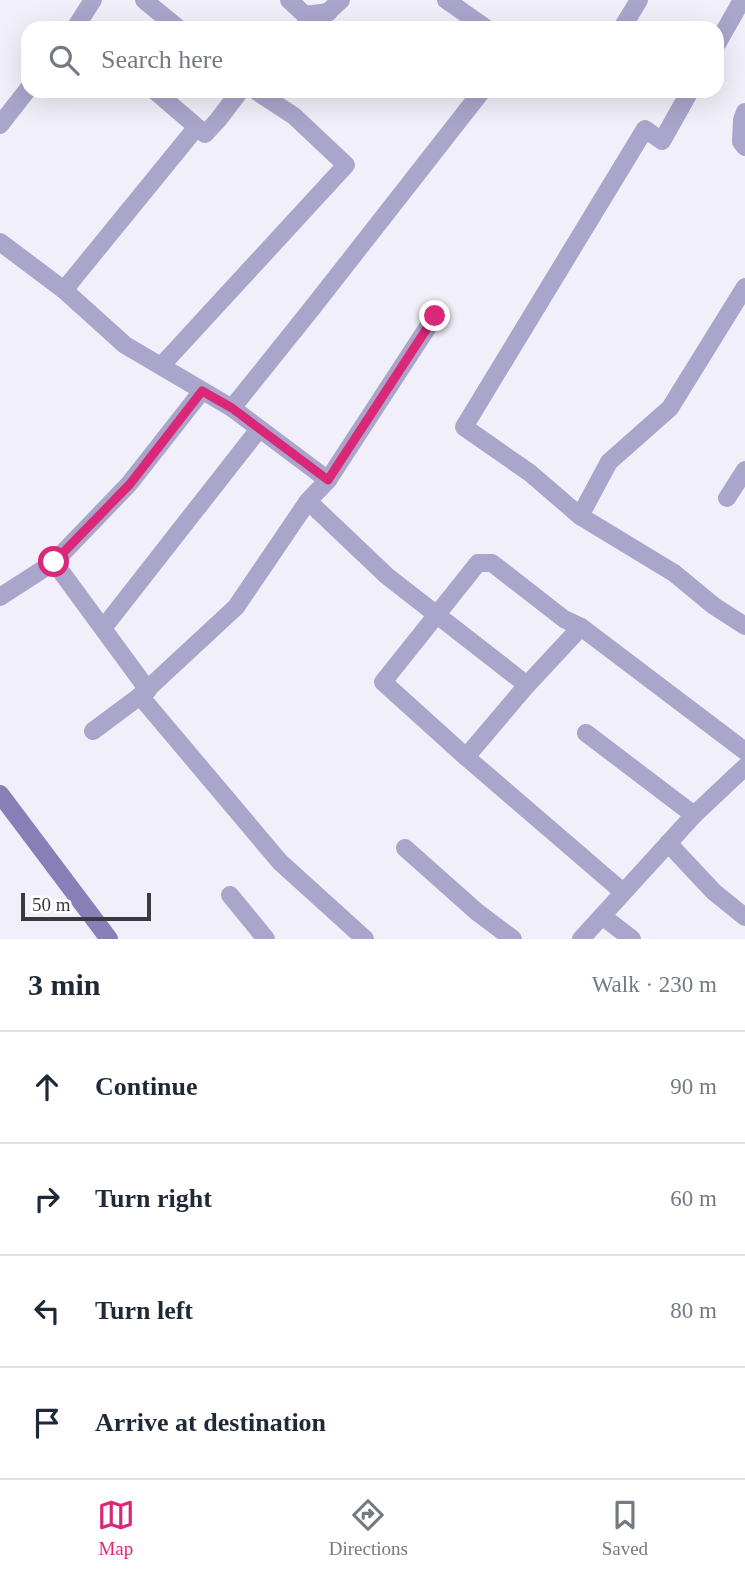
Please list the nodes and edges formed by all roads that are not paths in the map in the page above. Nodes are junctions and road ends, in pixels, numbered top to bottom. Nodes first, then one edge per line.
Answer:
1 (93, 0) edge
2 (144, 0) edge
3 (289, 0) edge
4 (446, 0) edge
5 (639, 0) edge
6 (742, 0) edge
7 (335, 6) edge
8 (82, 21) edge
9 (170, 21) edge
10 (318, 21) edge
11 (476, 21) edge
12 (626, 21) edge
13 (724, 32) edge
14 (21, 98) edge
15 (163, 98) edge
16 (235, 98) edge
17 (267, 98) edge
18 (476, 98) edge
19 (686, 98) edge
20 (745, 112) edge
21 (0, 125) edge
22 (196, 128) junction
23 (745, 147) edge
24 (0, 242) edge
25 (745, 287) edge
26 (64, 290) junction
27 (435, 316) dead end
28 (161, 366) junction
29 (202, 391) junction
30 (232, 408) junction
31 (259, 429) junction
32 (745, 470) edge
33 (328, 480) junction
34 (727, 498) dead end
35 (308, 501) junction
36 (580, 516) junction
37 (54, 562) junction
38 (0, 597) edge
39 (435, 615) junction
40 (745, 626) edge
41 (104, 627) junction
42 (581, 627) junction
43 (527, 685) junction
44 (144, 693) junction
45 (93, 731) dead end
46 (586, 733) dead end
47 (745, 751) edge
48 (466, 757) junction
49 (745, 767) edge
50 (0, 794) edge
51 (694, 814) junction
52 (668, 843) junction
53 (405, 848) dead end
54 (623, 892) junction
55 (230, 895) dead end
56 (602, 916) junction
57 (745, 917) edge
58 (109, 939) edge
59 (266, 939) edge
60 (365, 939) edge
61 (513, 939) edge
62 (580, 939) edge
63 (632, 939) edge

1 - 8 street
2 - 9 street
3 - 7 street
4 - 11 street
5 - 12 street
6 - 13 street
7 - 10 street
14 - 21 street
15 - 22 street
16 - 22 street
17 - 28 street
18 - 30 street
19 - 36 street
20 - 23 street
22 - 26 street
24 - 26 street
25 - 36 street
26 - 28 street
27 - 33 street
28 - 29 street
29 - 30 street
29 - 37 street
30 - 31 street
31 - 33 street
31 - 41 street
32 - 34 street
33 - 35 street
35 - 39 street
35 - 44 street
36 - 40 street
37 - 38 street
37 - 41 street
39 - 42 street
39 - 43 street
39 - 48 street
41 - 44 street
42 - 43 street
42 - 47 street
43 - 48 street
44 - 45 street
44 - 60 street
46 - 51 street
48 - 54 street
49 - 51 street
50 - 58 street
51 - 52 street
52 - 54 street
52 - 57 street
53 - 61 street
54 - 56 street
55 - 59 street
56 - 62 street
56 - 63 street

